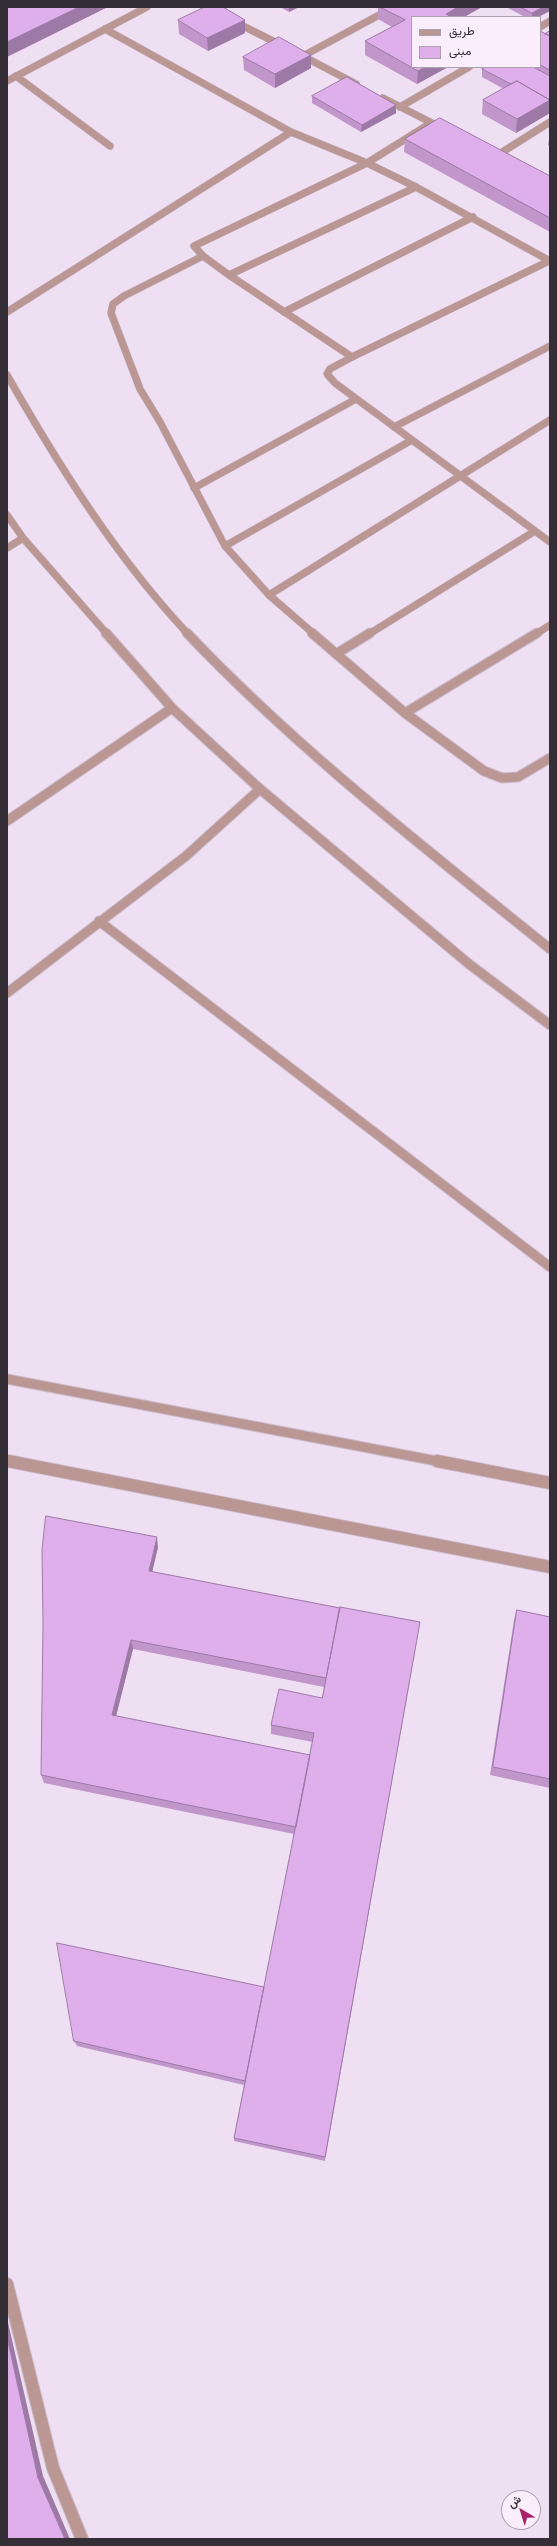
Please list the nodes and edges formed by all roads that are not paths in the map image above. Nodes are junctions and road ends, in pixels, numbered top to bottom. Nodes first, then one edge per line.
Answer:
1 (147, 7) edge
2 (394, 7) edge
3 (228, 18) edge
4 (550, 21) edge
5 (541, 26) edge
6 (105, 29) junction
7 (303, 56) junction
8 (467, 68) edge
9 (16, 76) junction
10 (7, 81) edge
11 (365, 89) edge
12 (379, 96) edge
13 (400, 107) junction
14 (550, 122) edge
15 (431, 123) junction
16 (444, 130) edge
17 (291, 132) junction
18 (110, 146) dead end
19 (503, 159) edge
20 (367, 163) junction
21 (416, 187) junction
22 (473, 217) junction
23 (203, 256) junction
24 (550, 261) edge
25 (229, 275) junction
26 (7, 312) edge
27 (284, 312) junction
28 (550, 346) edge
29 (352, 357) junction
30 (7, 375) edge
31 (356, 399) junction
32 (550, 420) edge
33 (394, 427) junction
34 (412, 440) junction
35 (459, 475) junction
36 (194, 488) junction
37 (7, 515) edge
38 (535, 531) junction
39 (23, 538) junction
40 (550, 542) edge
41 (225, 546) junction
42 (7, 548) edge
43 (269, 595) junction
44 (550, 625) edge
45 (336, 654) junction
46 (172, 708) junction
47 (405, 713) junction
48 (550, 758) edge
49 (260, 789) junction
50 (7, 821) edge
51 (99, 921) junction
52 (550, 949) edge
53 (7, 993) edge
54 (550, 1025) edge
55 (550, 1267) edge
56 (7, 1378) edge
57 (7, 1461) edge
58 (550, 1483) edge
59 (550, 1567) edge
60 (7, 2284) edge
61 (82, 2539) edge

1 - 6 street
2 - 7 street
3 - 7 street
4 - 5 street
6 - 9 street
6 - 17 street
7 - 11 street
8 - 13 street
9 - 10 street
9 - 18 street
12 - 13 street
13 - 15 street
14 - 19 street
15 - 16 street
15 - 20 street
17 - 20 street
17 - 26 street
20 - 21 street
20 - 23 street
21 - 22 street
21 - 25 street
22 - 24 street
22 - 27 street
23 - 25 street
23 - 36 street
24 - 29 street
25 - 27 street
27 - 29 street
28 - 33 street
29 - 31 street
30 - 52 street
31 - 33 street
31 - 36 street
32 - 35 street
33 - 34 street
34 - 35 street
34 - 41 street
35 - 38 street
35 - 43 street
36 - 41 street
37 - 39 street
38 - 40 street
38 - 45 street
39 - 42 street
39 - 46 street
41 - 43 street
43 - 45 street
44 - 47 street
45 - 47 street
46 - 49 street
46 - 50 street
47 - 48 street
49 - 51 street
49 - 54 street
51 - 53 street
51 - 55 street
56 - 58 street
57 - 59 street
60 - 61 street

